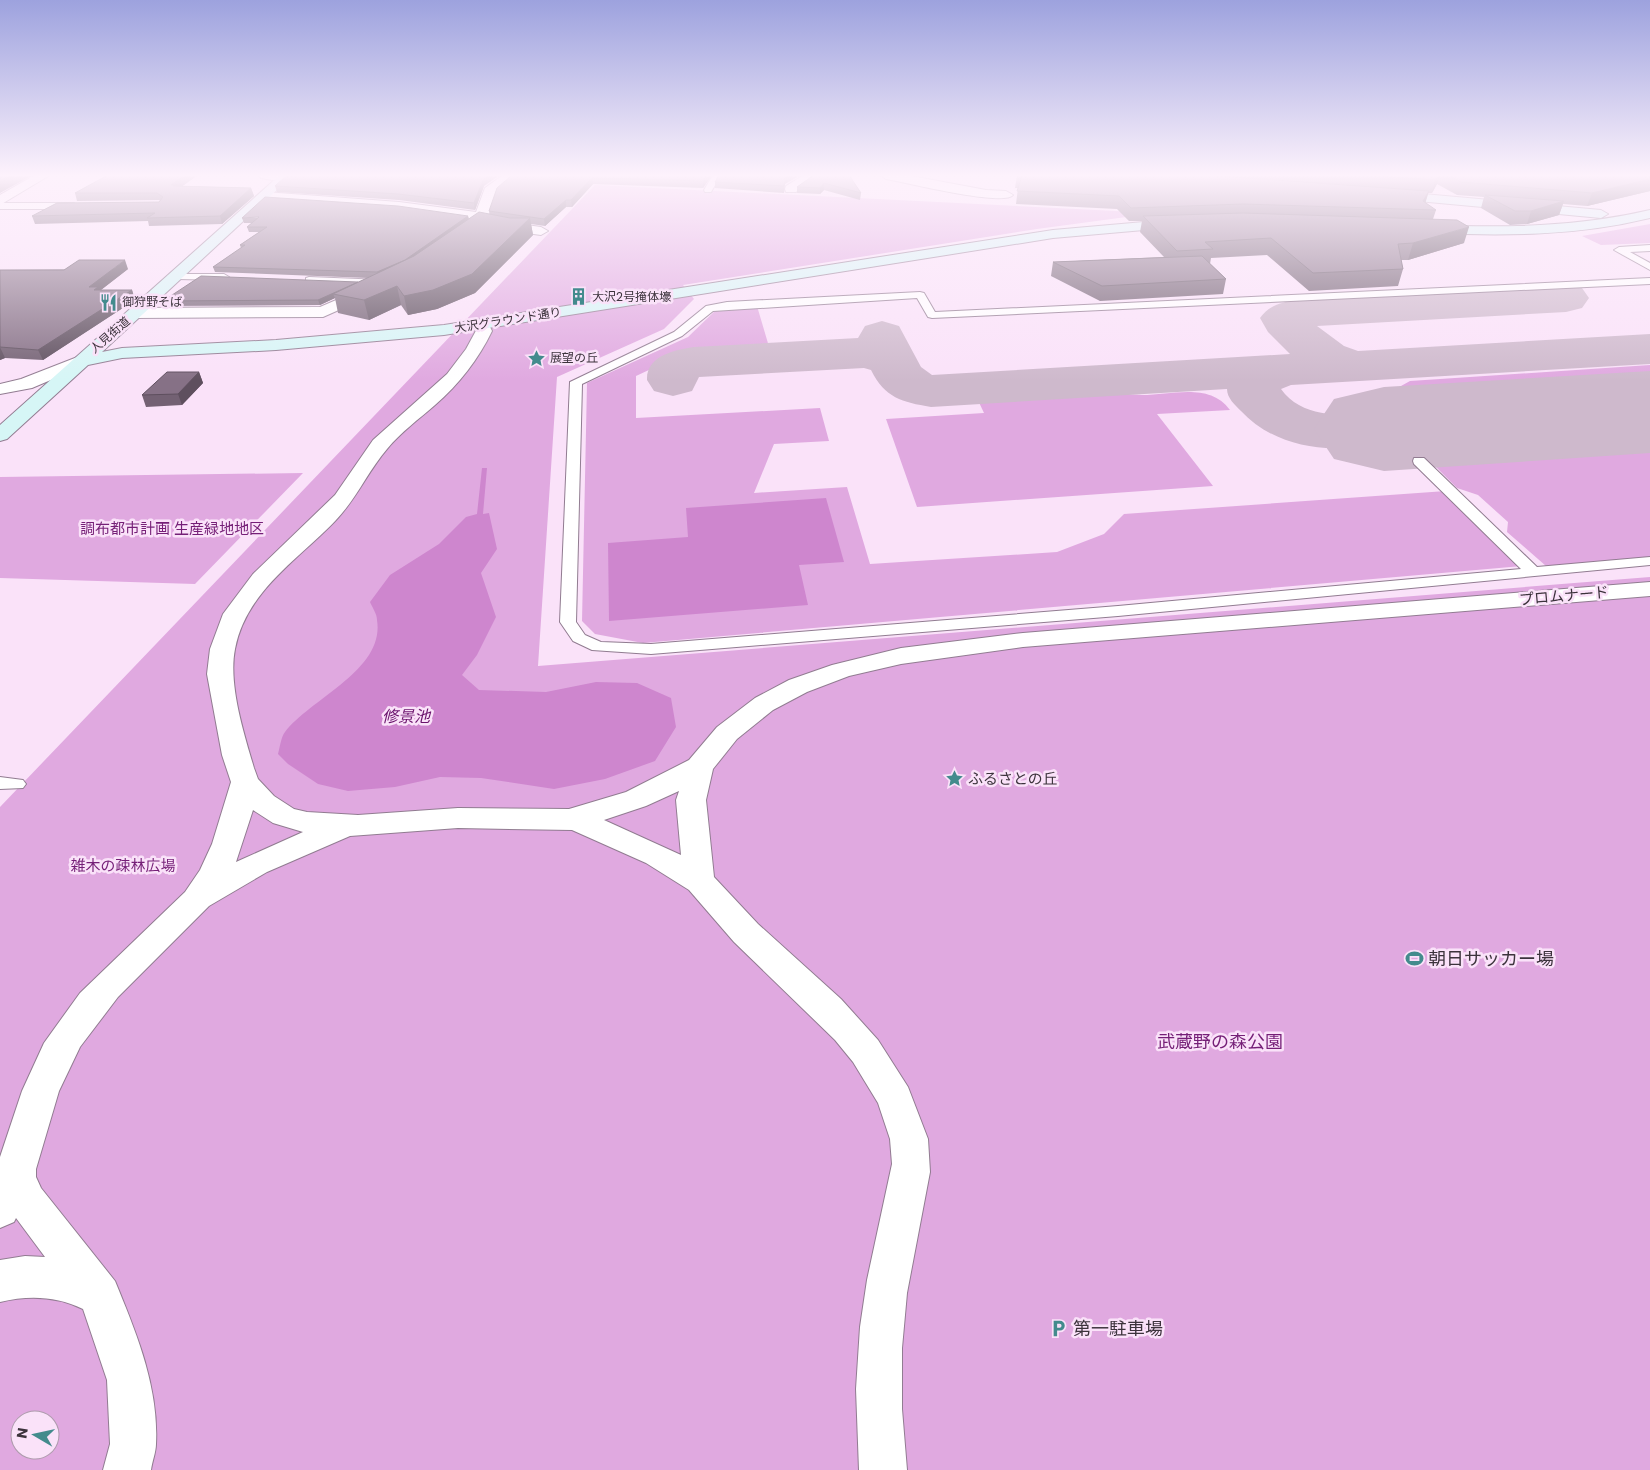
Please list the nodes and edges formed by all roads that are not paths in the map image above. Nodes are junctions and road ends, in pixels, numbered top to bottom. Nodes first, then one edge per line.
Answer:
1 (213, 244) edge
2 (992, 244) edge
3 (1650, 248) edge
4 (1650, 267) edge
5 (177, 276) junction
6 (236, 278) edge
7 (296, 280) edge
8 (1650, 280) edge
9 (391, 281) joint
10 (135, 313) junction
11 (484, 331) dead end
12 (80, 361) junction
13 (0, 380) edge
14 (26, 384) junction
15 (0, 390) edge
16 (0, 435) edge
17 (1419, 461) dead end
18 (1650, 561) edge
19 (1532, 571) junction
20 (1650, 589) edge
21 (699, 767) junction
22 (245, 782) junction
23 (569, 819) junction
24 (344, 827) junction
25 (699, 881) junction
26 (196, 899) junction
27 (8, 1194) edge
28 (0, 1281) edge
29 (100, 1296) junction
30 (127, 1470) edge
31 (883, 1470) edge

1 - 5 street, 人見街道
2 - 12 street, 大沢グラウンド通り
3 - 4 lane
5 - 6 lane
5 - 10 street, 人見街道
7 - 9 lane
8 - 19 lane
9 - 10 street
10 - 12 street, 人見街道
11 - 22 street
12 - 14 street
12 - 16 street, 人見街道
13 - 14 street
14 - 15 street
17 - 19 lane
18 - 19 lane
20 - 21 street, プロムナード
21 - 23 street
21 - 25 street
22 - 24 street
22 - 26 street
23 - 24 street
23 - 25 street
24 - 26 street
25 - 31 street
26 - 27 street
27 - 29 street
28 - 29 street
29 - 30 street

